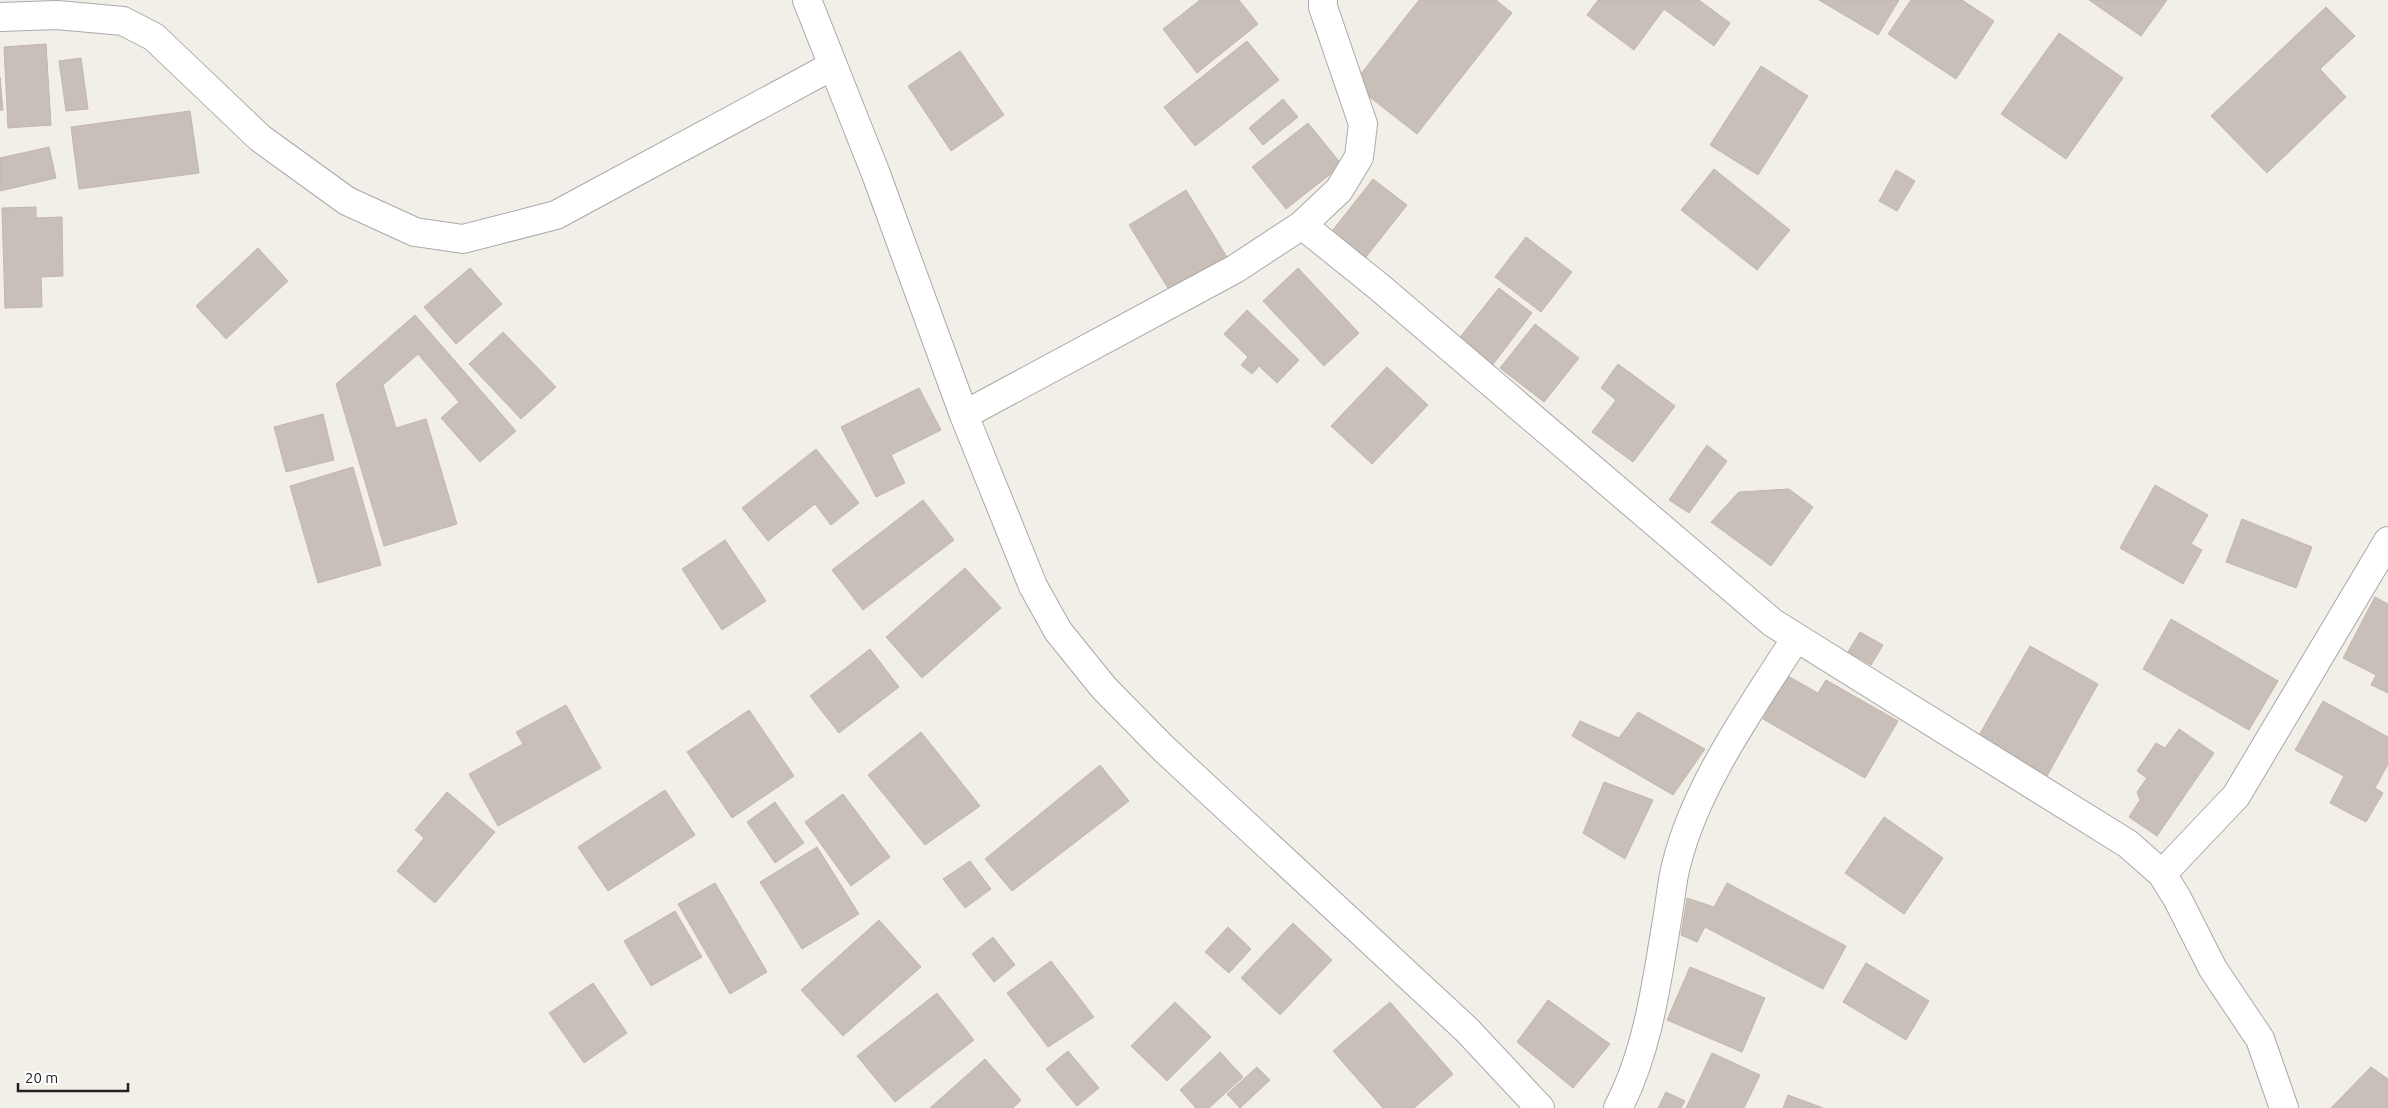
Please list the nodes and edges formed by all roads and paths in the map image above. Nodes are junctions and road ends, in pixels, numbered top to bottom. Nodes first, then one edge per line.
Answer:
1 (807, 0) edge
2 (1324, 0) edge
3 (0, 18) edge
4 (832, 66) junction
5 (1302, 225) junction
6 (964, 415) junction
7 (2388, 541) edge
8 (1796, 638) junction
9 (2162, 874) junction
10 (1540, 1108) edge
11 (1618, 1108) edge
12 (2284, 1108) edge

1 - 4 street
2 - 5 street
3 - 4 street
4 - 6 street
5 - 6 street
5 - 8 street
6 - 10 street
7 - 9 street
8 - 9 street
8 - 11 street
9 - 12 street

